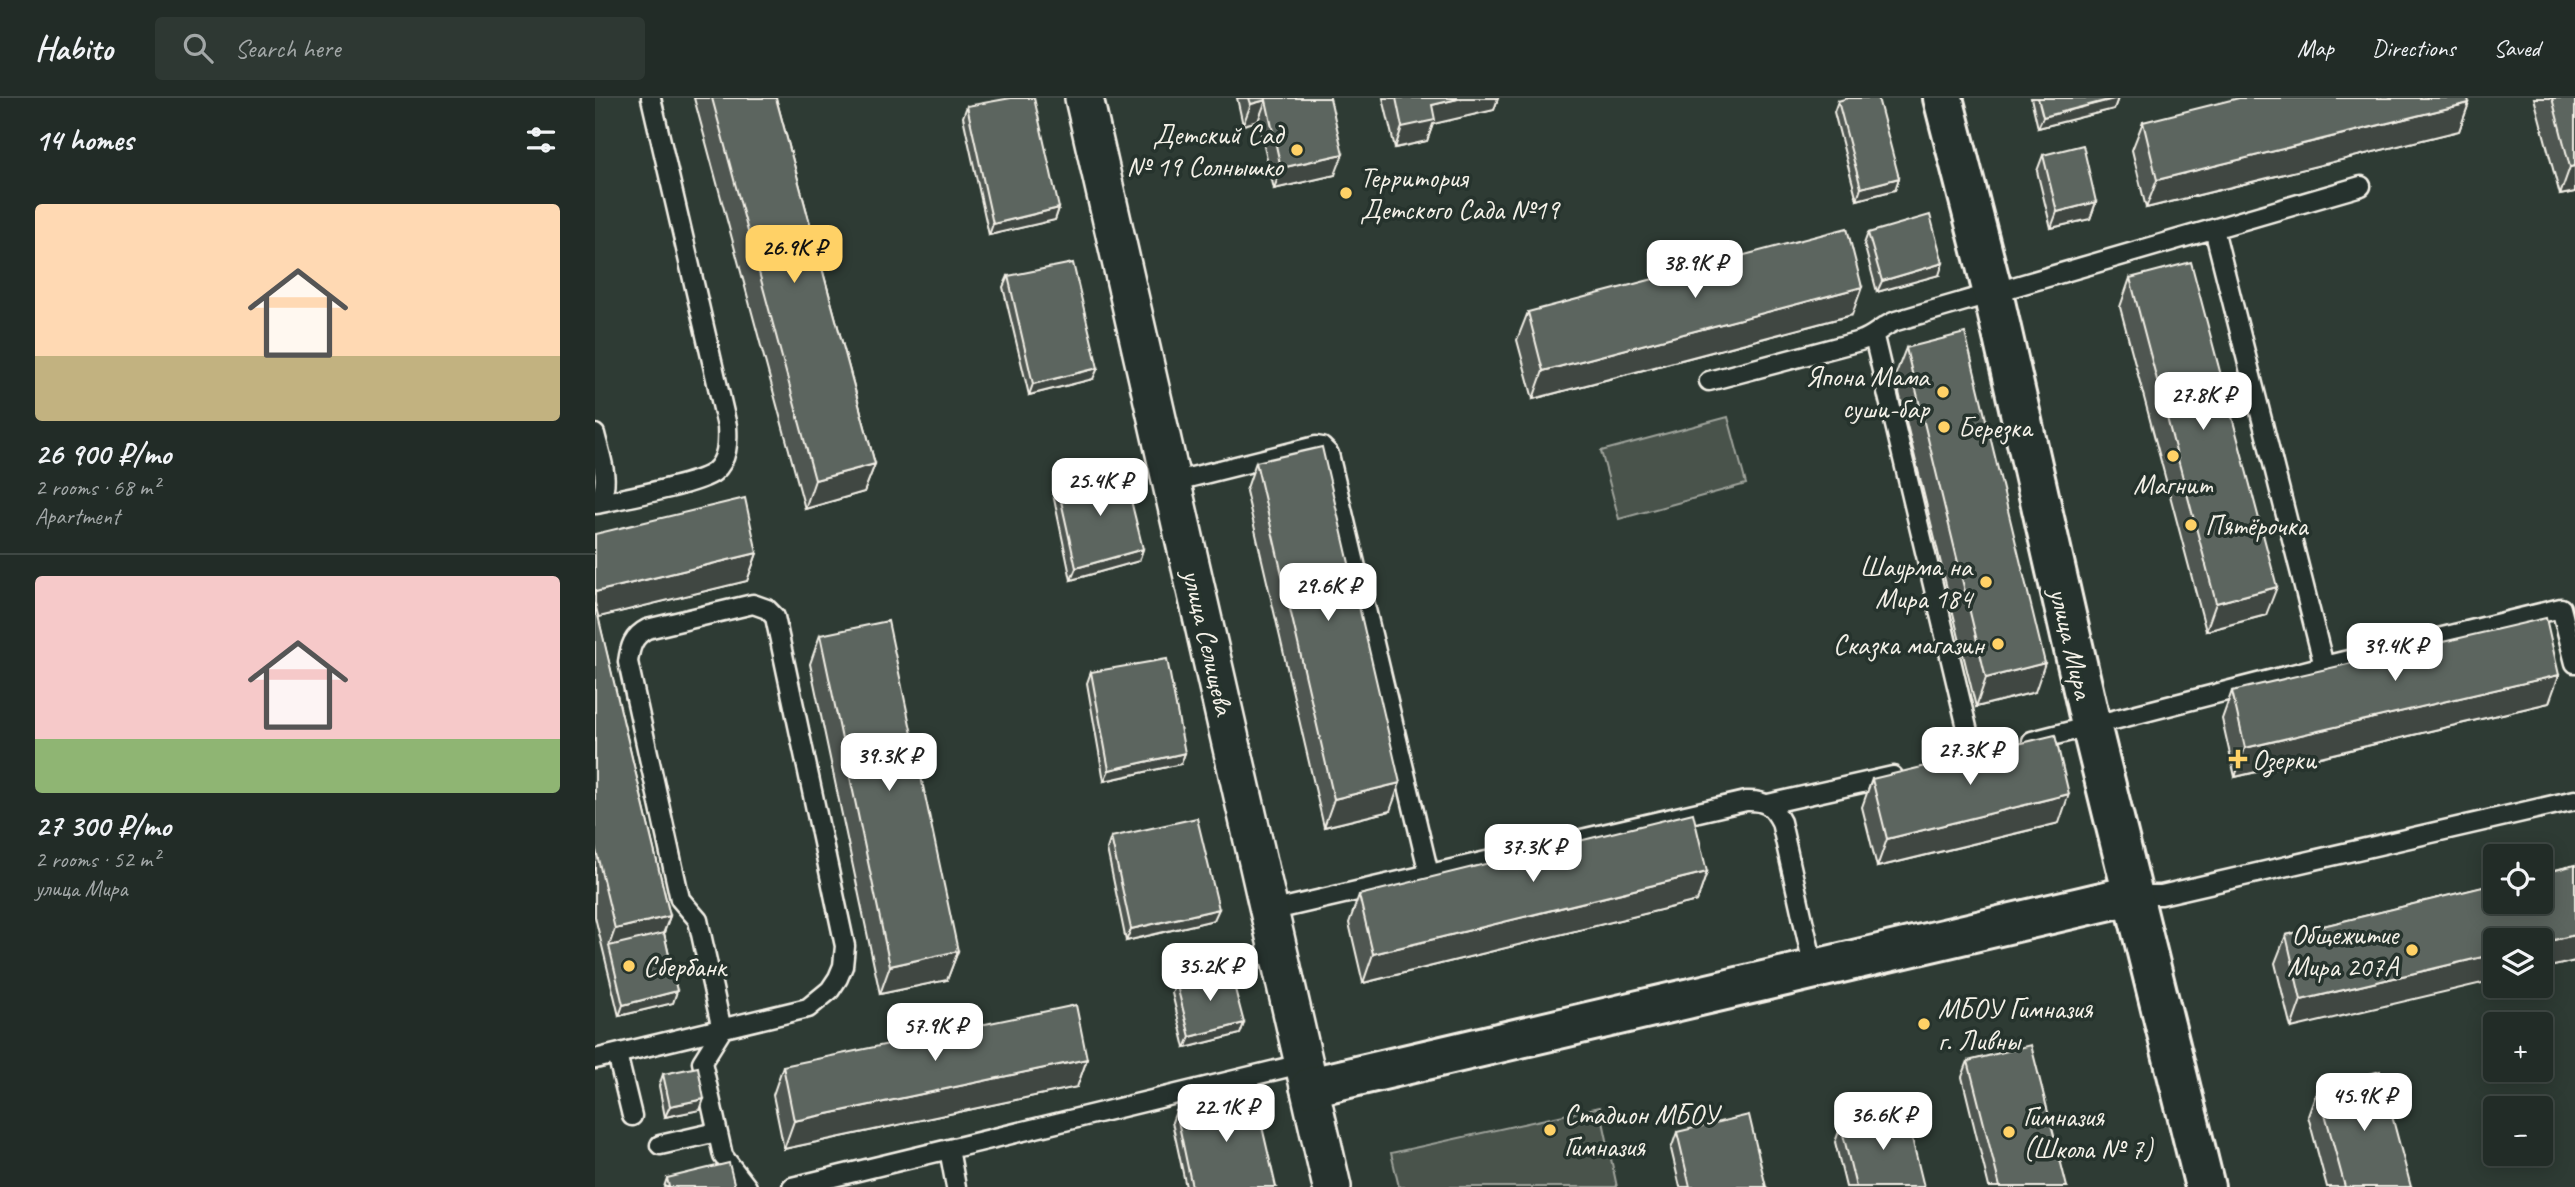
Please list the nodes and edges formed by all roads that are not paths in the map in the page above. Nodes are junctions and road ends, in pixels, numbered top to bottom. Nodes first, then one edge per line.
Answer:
1 (651, 98) edge
2 (1084, 98) edge
3 (1943, 98) edge
4 (2361, 186) dead end
5 (2214, 229) junction
6 (1993, 293) junction
7 (1874, 337) junction
8 (1709, 381) dead end
9 (595, 434) edge
10 (1172, 482) junction
11 (595, 504) edge
12 (2575, 663) edge
13 (2324, 666) junction
14 (2091, 725) junction
15 (2013, 746) edge
16 (1974, 757) edge
17 (1910, 772) edge
18 (2575, 800) edge
19 (1768, 804) junction
20 (1429, 874) junction
21 (2132, 895) junction
22 (1270, 911) junction
23 (1814, 969) junction
24 (722, 1030) junction
25 (617, 1054) junction
26 (595, 1059) edge
27 (1307, 1075) junction
28 (632, 1116) dead end
29 (717, 1132) junction
30 (660, 1145) dead end
31 (949, 1149) junction
32 (747, 1187) edge
33 (792, 1187) edge
34 (956, 1187) edge
35 (1332, 1187) edge
36 (2205, 1187) edge

1 - 11 lane
2 - 10 street, улица Селищева
3 - 6 street, улица Мира
4 - 5 lane
5 - 6 lane
5 - 13 lane
6 - 7 lane
6 - 14 street, улица Мира
7 - 8 lane
7 - 16 lane
9 - 11 lane
10 - 20 lane
10 - 22 street, улица Селищева
12 - 13 lane
13 - 14 lane
14 - 15 lane
14 - 21 street, улица Мира
17 - 19 lane
18 - 21 lane
19 - 20 lane
19 - 23 lane
20 - 22 lane
21 - 23 street
21 - 36 street, улица Мира
22 - 27 street, улица Селищева
23 - 27 street
24 - 24 lane
24 - 25 lane
24 - 29 lane
25 - 26 lane
25 - 28 lane
27 - 31 lane
27 - 35 street, улица Селищева
29 - 30 lane
29 - 32 lane
31 - 33 lane
31 - 34 lane

